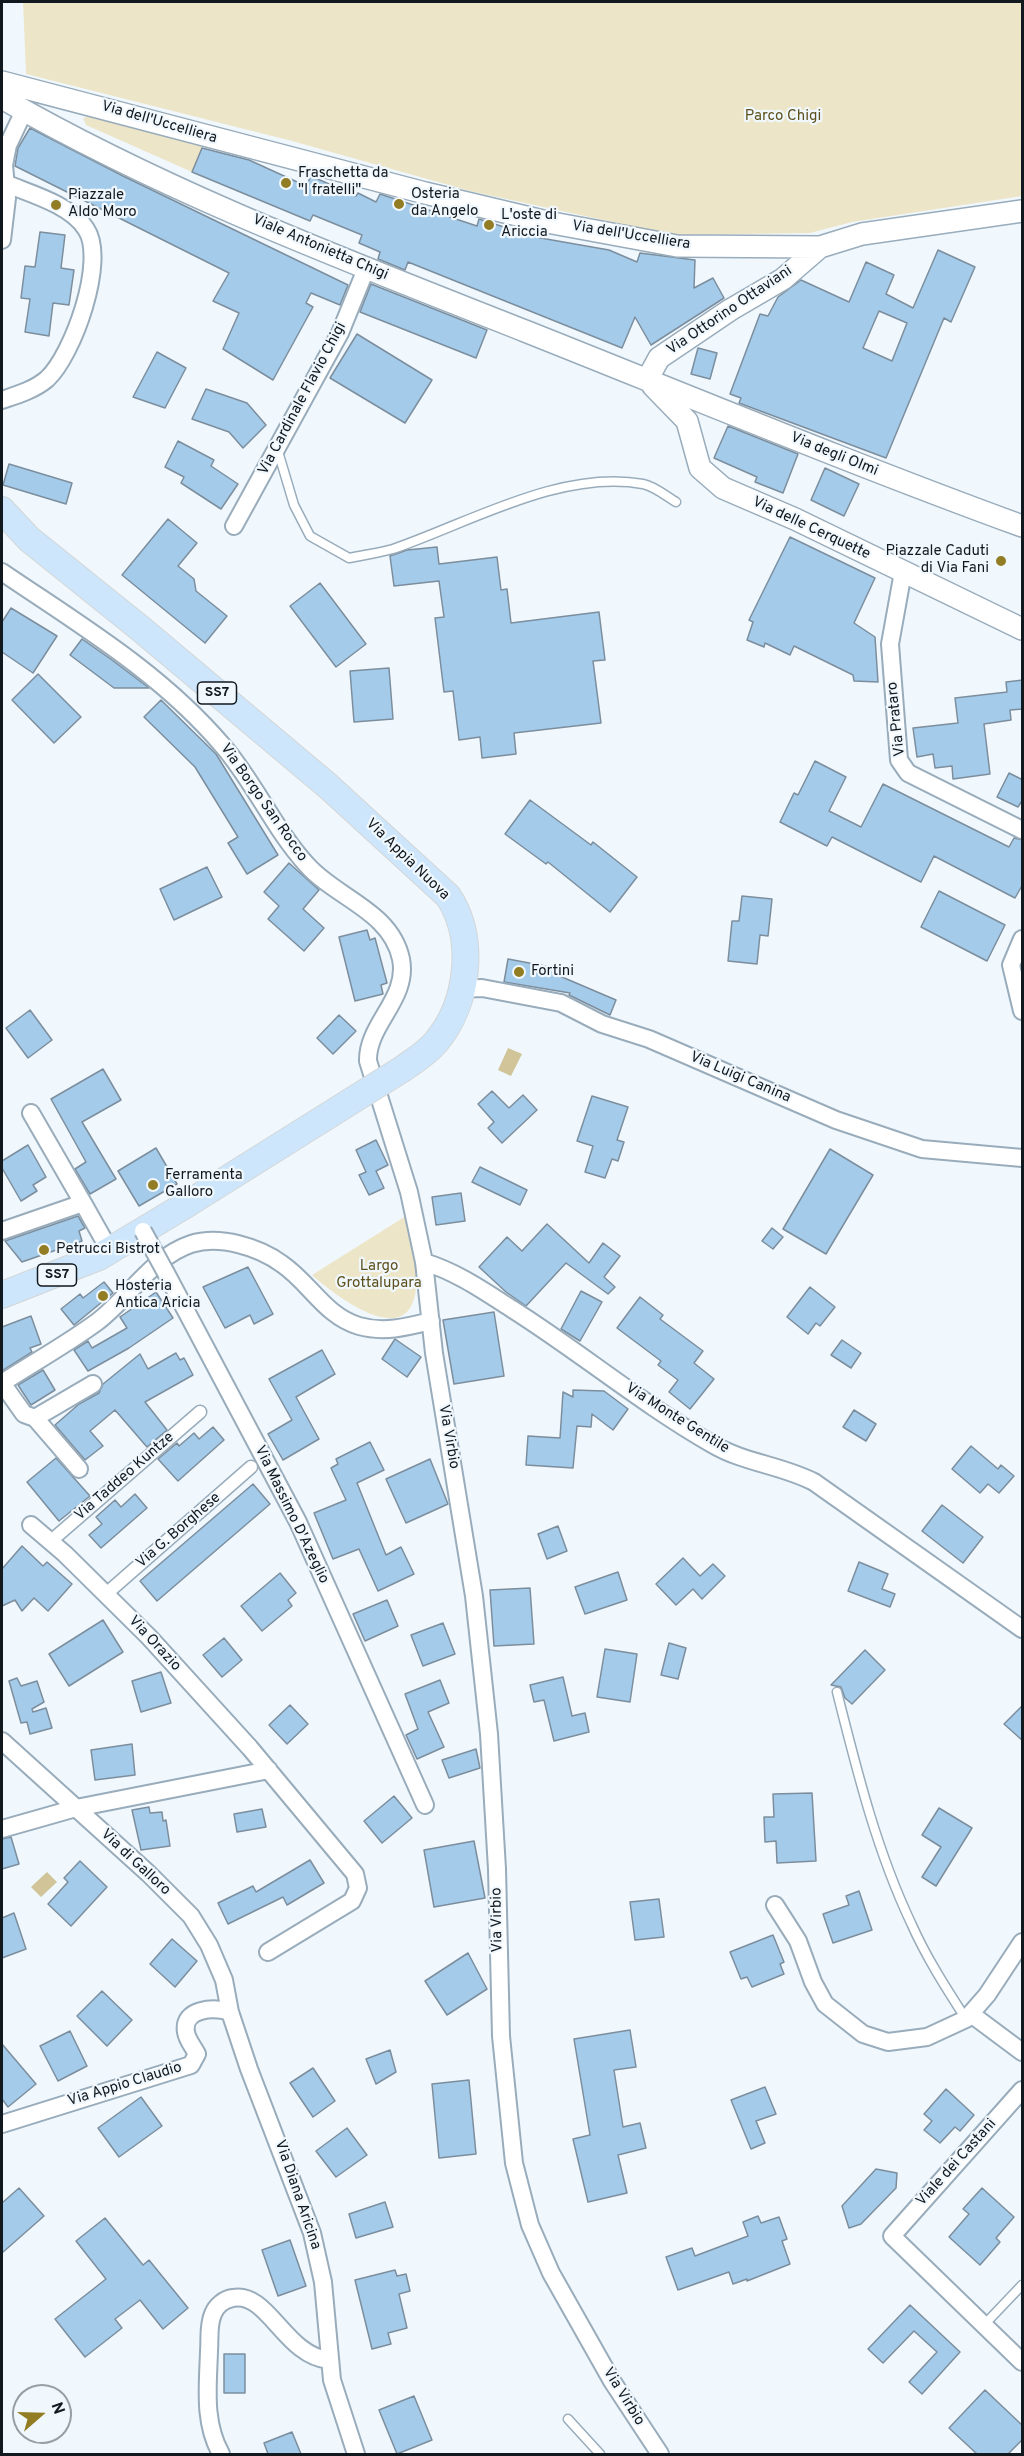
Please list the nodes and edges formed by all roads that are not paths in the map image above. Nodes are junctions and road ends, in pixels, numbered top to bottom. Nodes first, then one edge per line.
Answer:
1 (2, 82) edge
2 (2, 98) edge
3 (86, 103) junction
4 (24, 111) junction
5 (76, 139) junction
6 (7, 184) junction
7 (1023, 211) edge
8 (2, 240) edge
9 (820, 247) junction
10 (366, 269) junction
11 (646, 380) junction
12 (2, 400) edge
13 (277, 447) junction
14 (676, 502) dead end
15 (2, 510) edge
16 (234, 526) dead end
17 (1023, 526) edge
18 (2, 572) edge
19 (903, 573) junction
20 (1023, 629) edge
21 (1023, 830) edge
22 (1023, 939) edge
23 (460, 989) junction
24 (1023, 1011) edge
25 (31, 1113) dead end
26 (1023, 1158) edge
27 (83, 1203) junction
28 (2, 1231) edge
29 (143, 1231) junction
30 (110, 1251) junction
31 (424, 1262) junction
32 (2, 1295) edge
33 (431, 1321) junction
34 (2, 1383) edge
35 (93, 1384) dead end
36 (200, 1412) dead end
37 (35, 1418) junction
38 (251, 1467) dead end
39 (79, 1469) dead end
40 (31, 1525) dead end
41 (51, 1541) junction
42 (106, 1594) junction
43 (1023, 1629) edge
44 (837, 1692) dead end
45 (2, 1741) edge
46 (269, 1770) junction
47 (425, 1805) dead end
48 (76, 1808) junction
49 (2, 1829) edge
50 (775, 1905) dead end
51 (1023, 1942) edge
52 (268, 1952) dead end
53 (230, 2012) junction
54 (968, 2016) junction
55 (1023, 2052) edge
56 (1023, 2090) edge
57 (2, 2124) edge
58 (1023, 2285) edge
59 (984, 2325) junction
60 (329, 2360) junction
61 (1023, 2362) edge
62 (568, 2419) dead end
63 (220, 2454) edge
64 (357, 2454) edge
65 (600, 2454) edge
66 (660, 2454) edge

1 - 3 street, Via dell'Uccelliera
2 - 4 street, Viale Antonietta Chigi
3 - 5 street
3 - 9 street, Via dell'Uccelliera
4 - 5 street, Viale Antonietta Chigi
4 - 6 street
5 - 10 street, Viale Antonietta Chigi
6 - 8 street
6 - 12 street
7 - 9 street, Via dell'Uccelliera
9 - 11 street, Via Ottorino Ottaviani
10 - 11 street, Viale Antonietta Chigi
10 - 13 street, Via Cardinale Flavio Chigi
11 - 17 street, Via degli Olmi
11 - 19 street, Via delle Cerquette
13 - 14 lane
13 - 16 street, Via Cardinale Flavio Chigi
15 - 23 main road, Via Appia Nuova / SS7
18 - 31 street, Via Borgo San Rocco
19 - 20 street, Via delle Cerquette
19 - 21 street, Via Prataro
22 - 24 street
23 - 26 street, Via Luigi Canina
23 - 29 main road, Via Appia Nuova / SS7, bridge
25 - 27 street
27 - 28 street
27 - 30 street
29 - 30 main road, Via Appia Nuova / SS7
29 - 47 street, Via Massimo D'Azeglio, bridge
30 - 32 main road, Via Appia Nuova / SS7
31 - 33 street
31 - 43 street, Via Monte Gentile
33 - 34 street
33 - 66 street, Via Virbio
34 - 37 street
35 - 37 street
36 - 41 street, Via Taddeo Kuntze
37 - 39 street
38 - 42 street, Via G. Borghese
40 - 41 street, Via Orazio
41 - 42 street, Via Orazio
42 - 46 street, Via Orazio
44 - 54 lane
45 - 48 street, Via di Galloro
46 - 48 street
46 - 52 street, Via Orazio
48 - 49 street
48 - 53 street, Via di Galloro
50 - 54 street
51 - 54 street
53 - 57 street, Via Appio Claudio
53 - 60 street, Via Diana Aricina
54 - 55 street
56 - 59 street, Viale dei Castani
58 - 59 lane
59 - 61 street
60 - 63 street
60 - 64 street, Via Diana Aricina
62 - 65 lane

